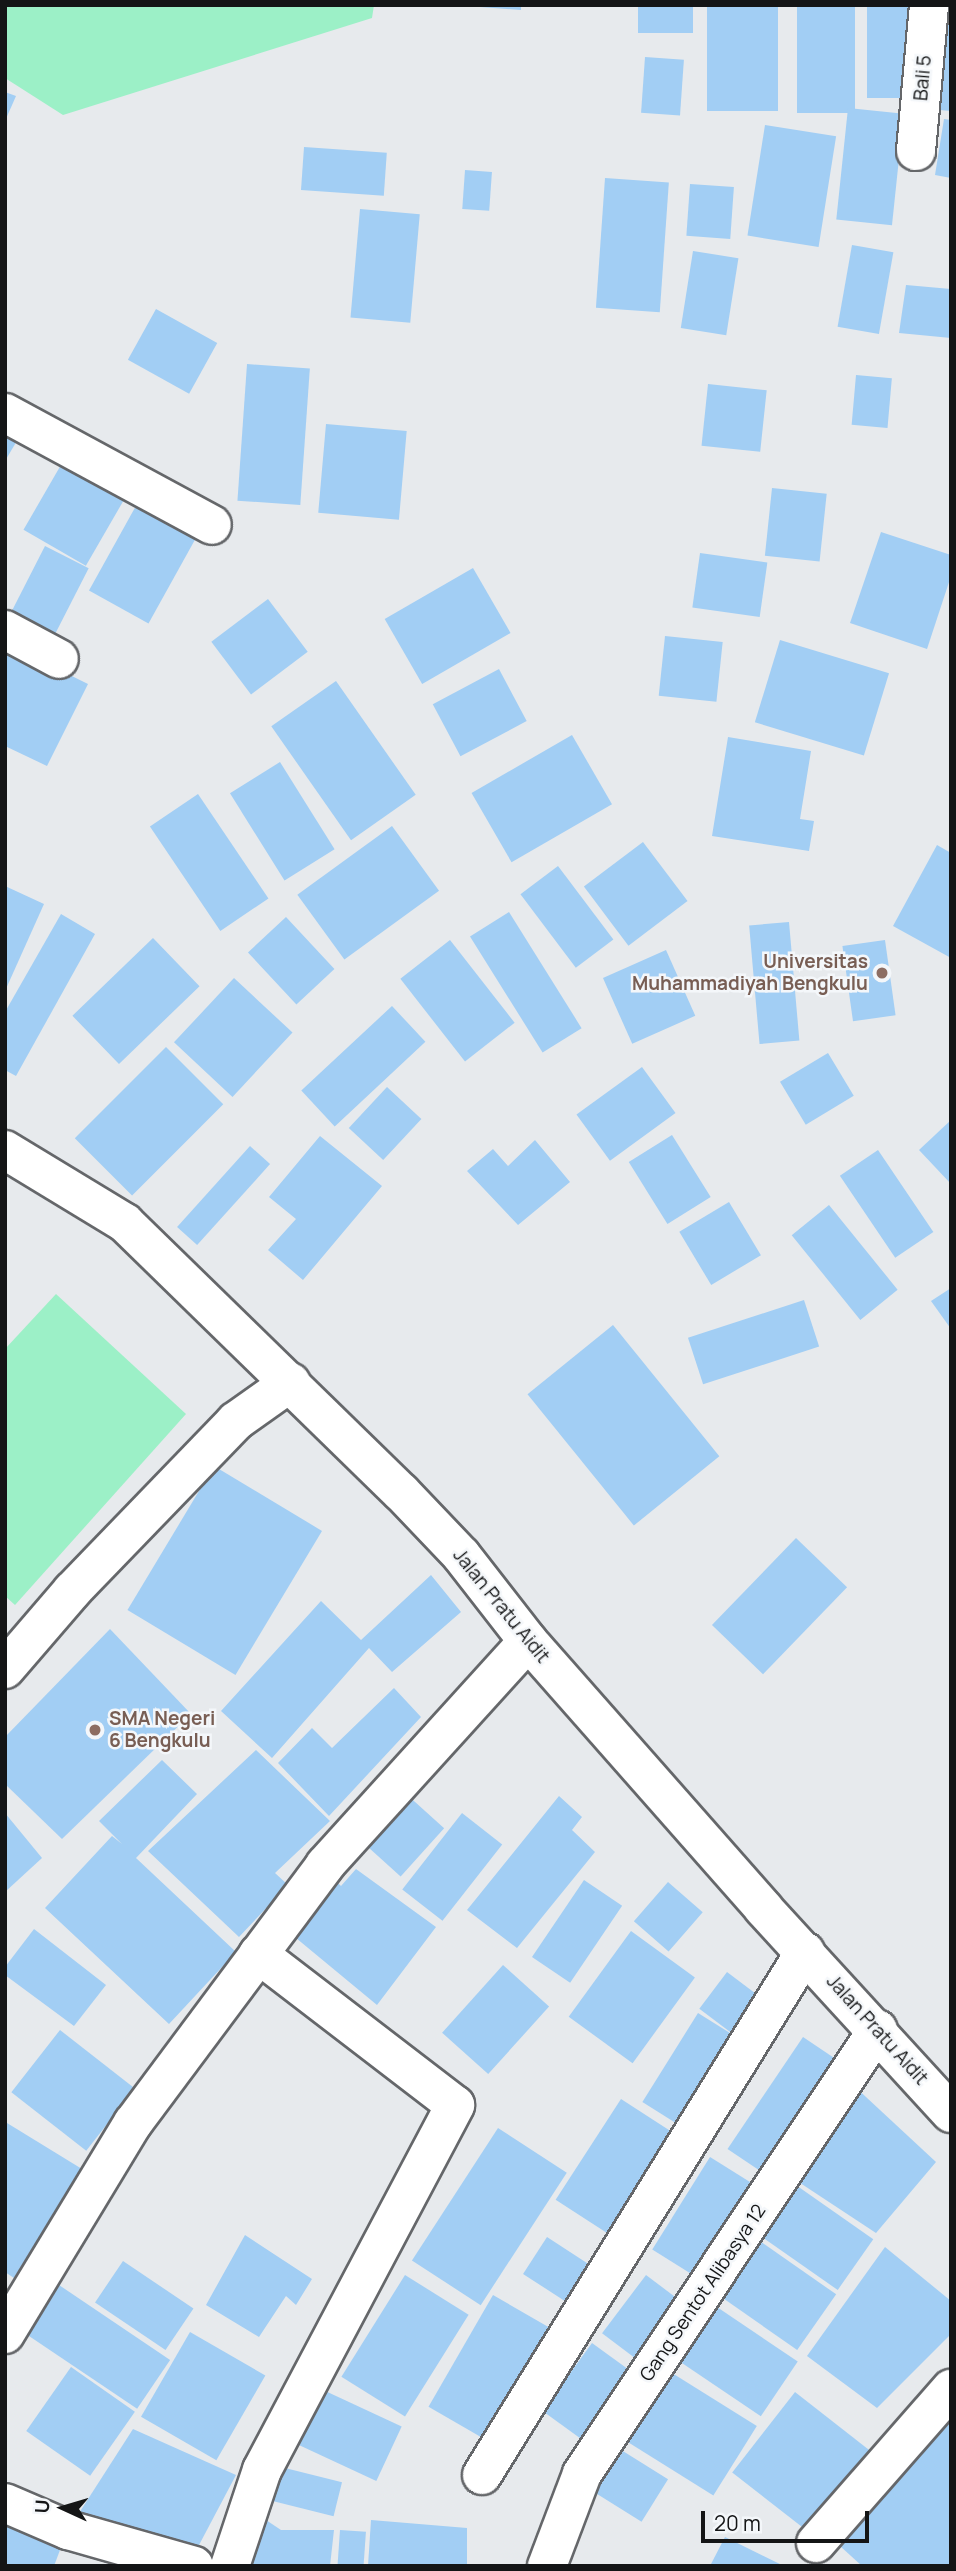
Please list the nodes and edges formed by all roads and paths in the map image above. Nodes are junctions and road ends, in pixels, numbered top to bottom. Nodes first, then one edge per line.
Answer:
1 (929, 5) edge
2 (916, 151) dead end
3 (5, 413) edge
4 (212, 525) dead end
5 (5, 630) edge
6 (59, 659) dead end
7 (10, 1160) edge
8 (291, 1382) junction
9 (528, 1641) junction
10 (5, 1669) edge
11 (805, 1952) junction
12 (258, 1954) junction
13 (878, 2029) junction
14 (951, 2113) edge
15 (5, 2334) edge
16 (951, 2389) edge
17 (482, 2475) dead end
18 (5, 2502) edge
19 (816, 2543) dead end
20 (194, 2566) edge
21 (230, 2566) edge
22 (547, 2566) edge

1 - 2 street, Bali 5
3 - 4 street
5 - 6 street
7 - 8 street, Jalan Pratu Aidit
8 - 9 street, Jalan Pratu Aidit
8 - 10 street
9 - 11 street, Jalan Pratu Aidit
9 - 12 street
11 - 13 street, Jalan Pratu Aidit
11 - 17 street
12 - 15 street
12 - 21 street
13 - 14 street, Jalan Pratu Aidit
13 - 22 street, Gang Sentot Alibasya 12
16 - 19 street
18 - 20 street

